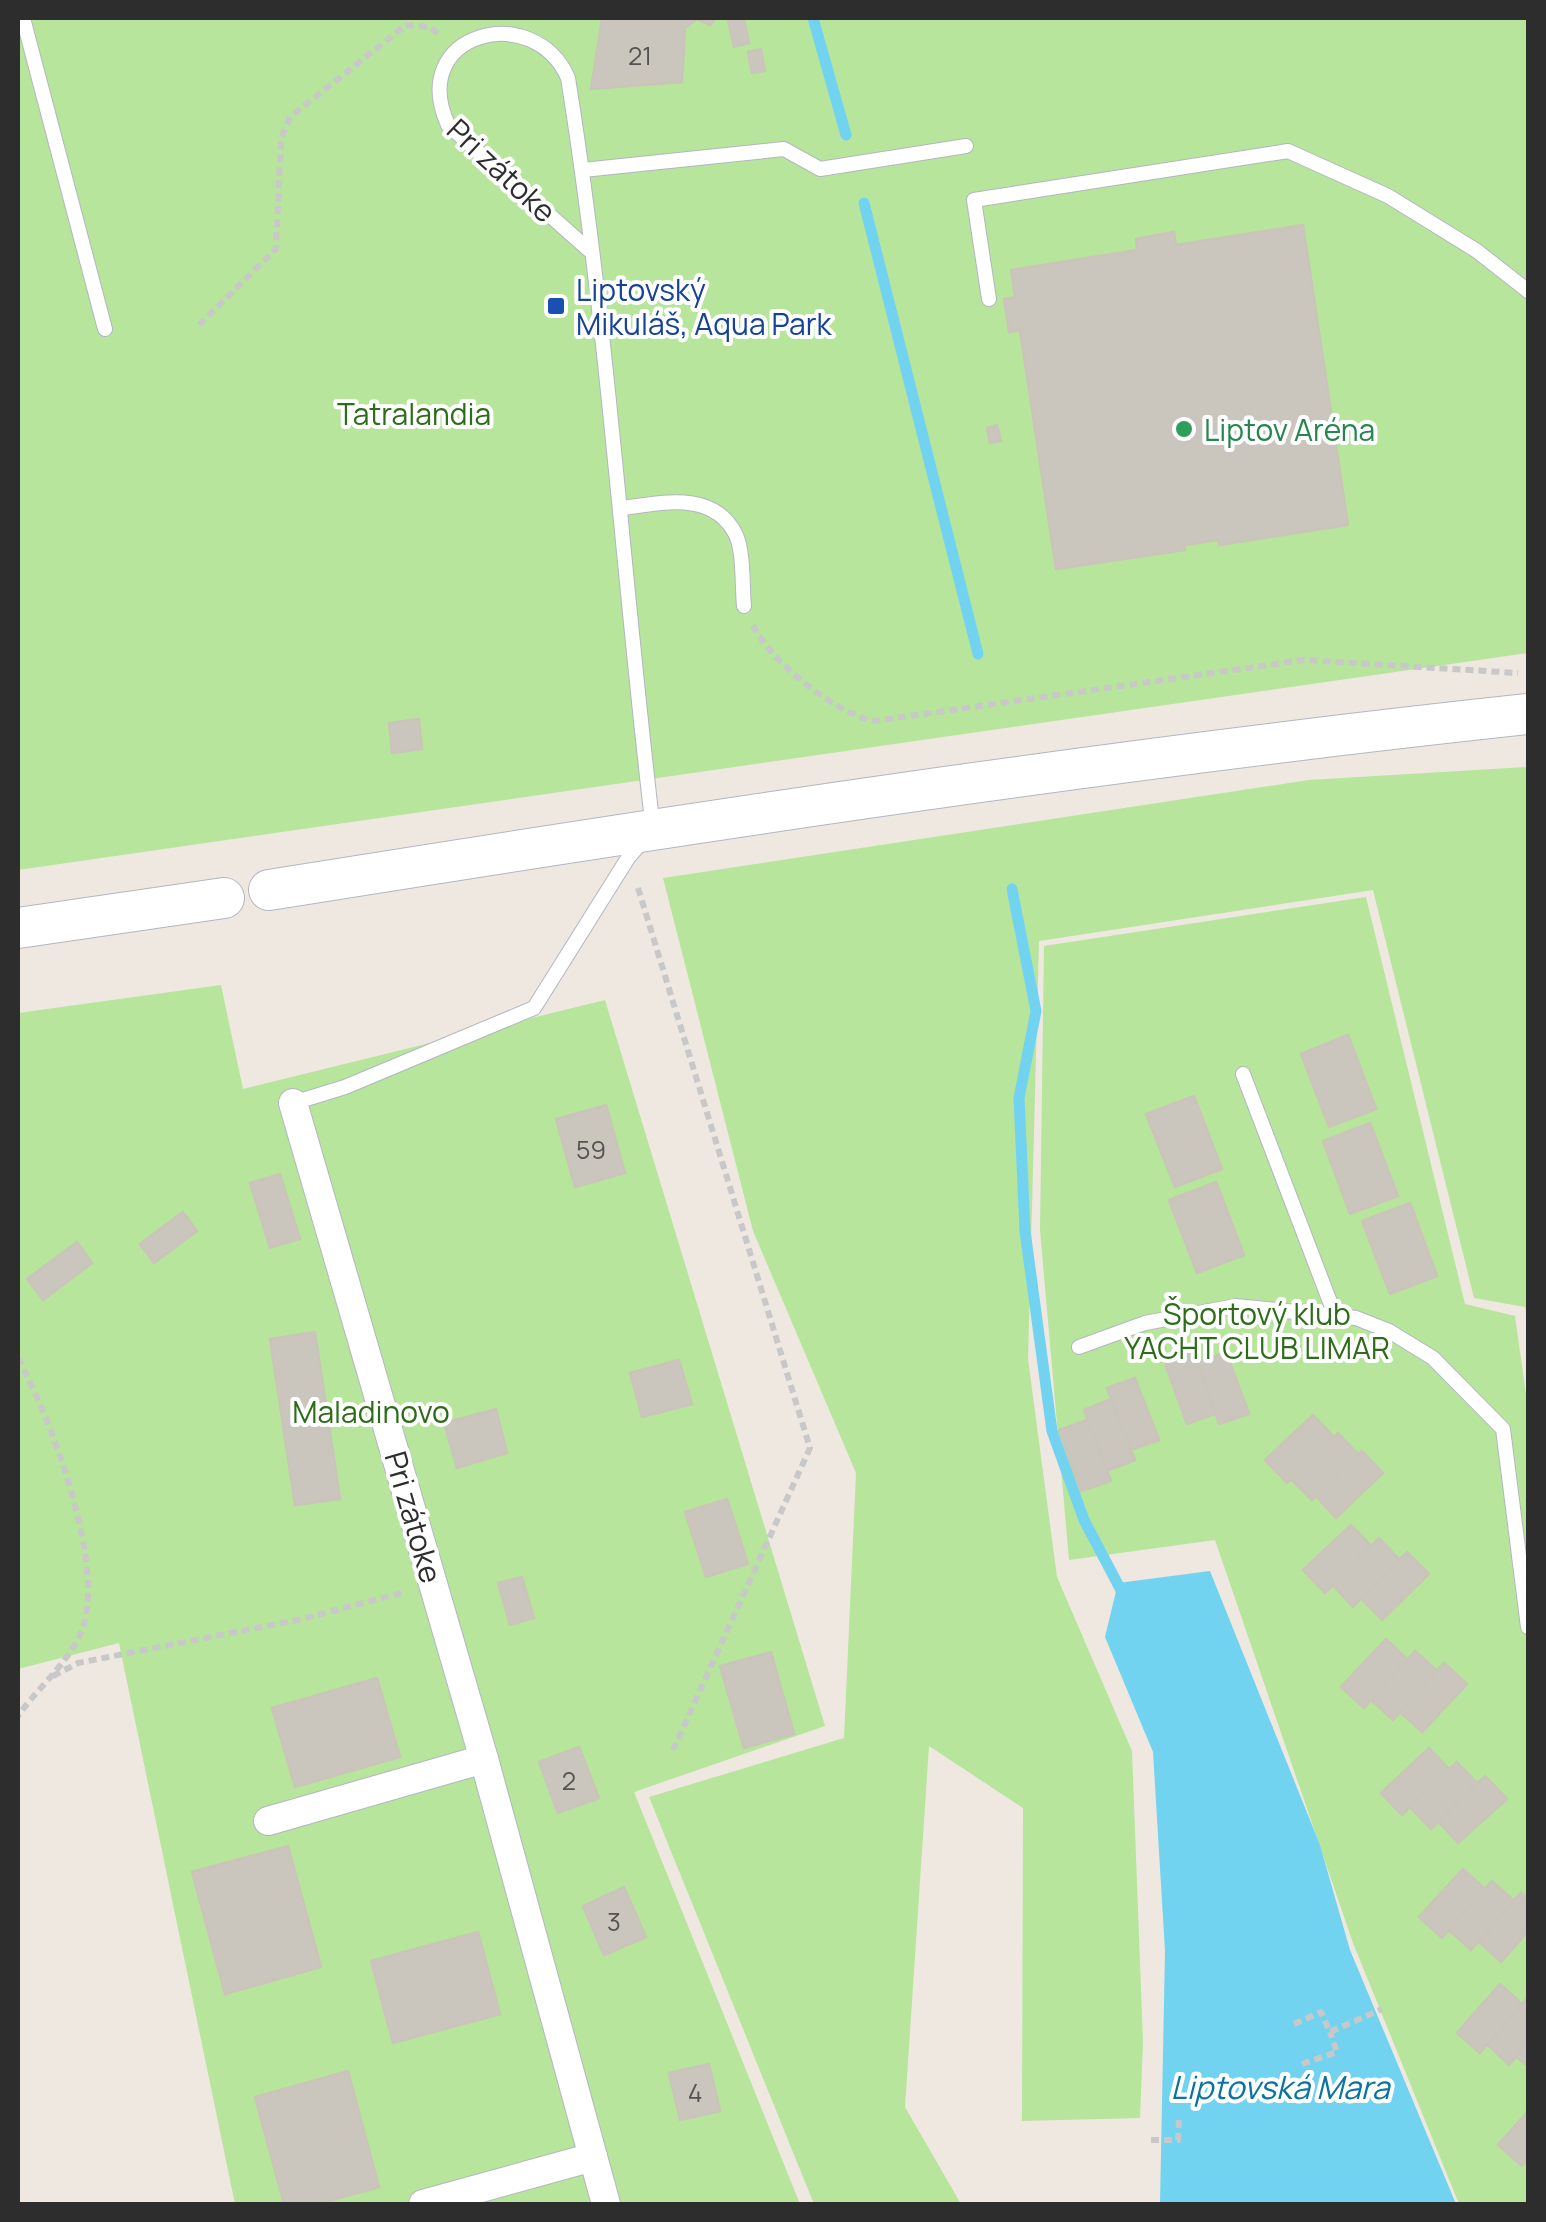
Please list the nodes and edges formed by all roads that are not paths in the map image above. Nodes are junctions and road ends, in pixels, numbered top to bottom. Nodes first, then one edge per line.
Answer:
1 (24, 18) edge
2 (531, 23) edge
3 (966, 146) dead end
4 (582, 170) junction
5 (589, 250) junction
6 (1528, 291) edge
7 (989, 298) dead end
8 (105, 329) dead end
9 (622, 508) junction
10 (744, 606) road end
11 (1528, 714) edge
12 (641, 843) junction
13 (269, 890) dead end
14 (224, 898) dead end
15 (18, 928) edge
16 (1243, 1074) dead end
17 (293, 1103) joint
18 (1335, 1315) junction
19 (1078, 1347) dead end
20 (1528, 1627) edge
21 (484, 1759) junction
22 (268, 1820) dead end
23 (593, 2156) junction
24 (423, 2204) edge
25 (606, 2204) edge

1 - 8 lane
2 - 4 lane, Pri zátoke
2 - 5 lane, Pri zátoke
3 - 4 lane
4 - 5 lane, Pri zátoke
5 - 9 lane, Pri zátoke
6 - 7 lane
9 - 10 lane
9 - 12 lane, Pri zátoke
11 - 12 main road
12 - 13 main road
12 - 17 lane
14 - 15 main road
16 - 18 lane
17 - 21 street, Pri zátoke
18 - 19 lane
18 - 20 lane
21 - 22 street
21 - 23 street, Pri zátoke
23 - 24 street
23 - 25 street, Pri zátoke

